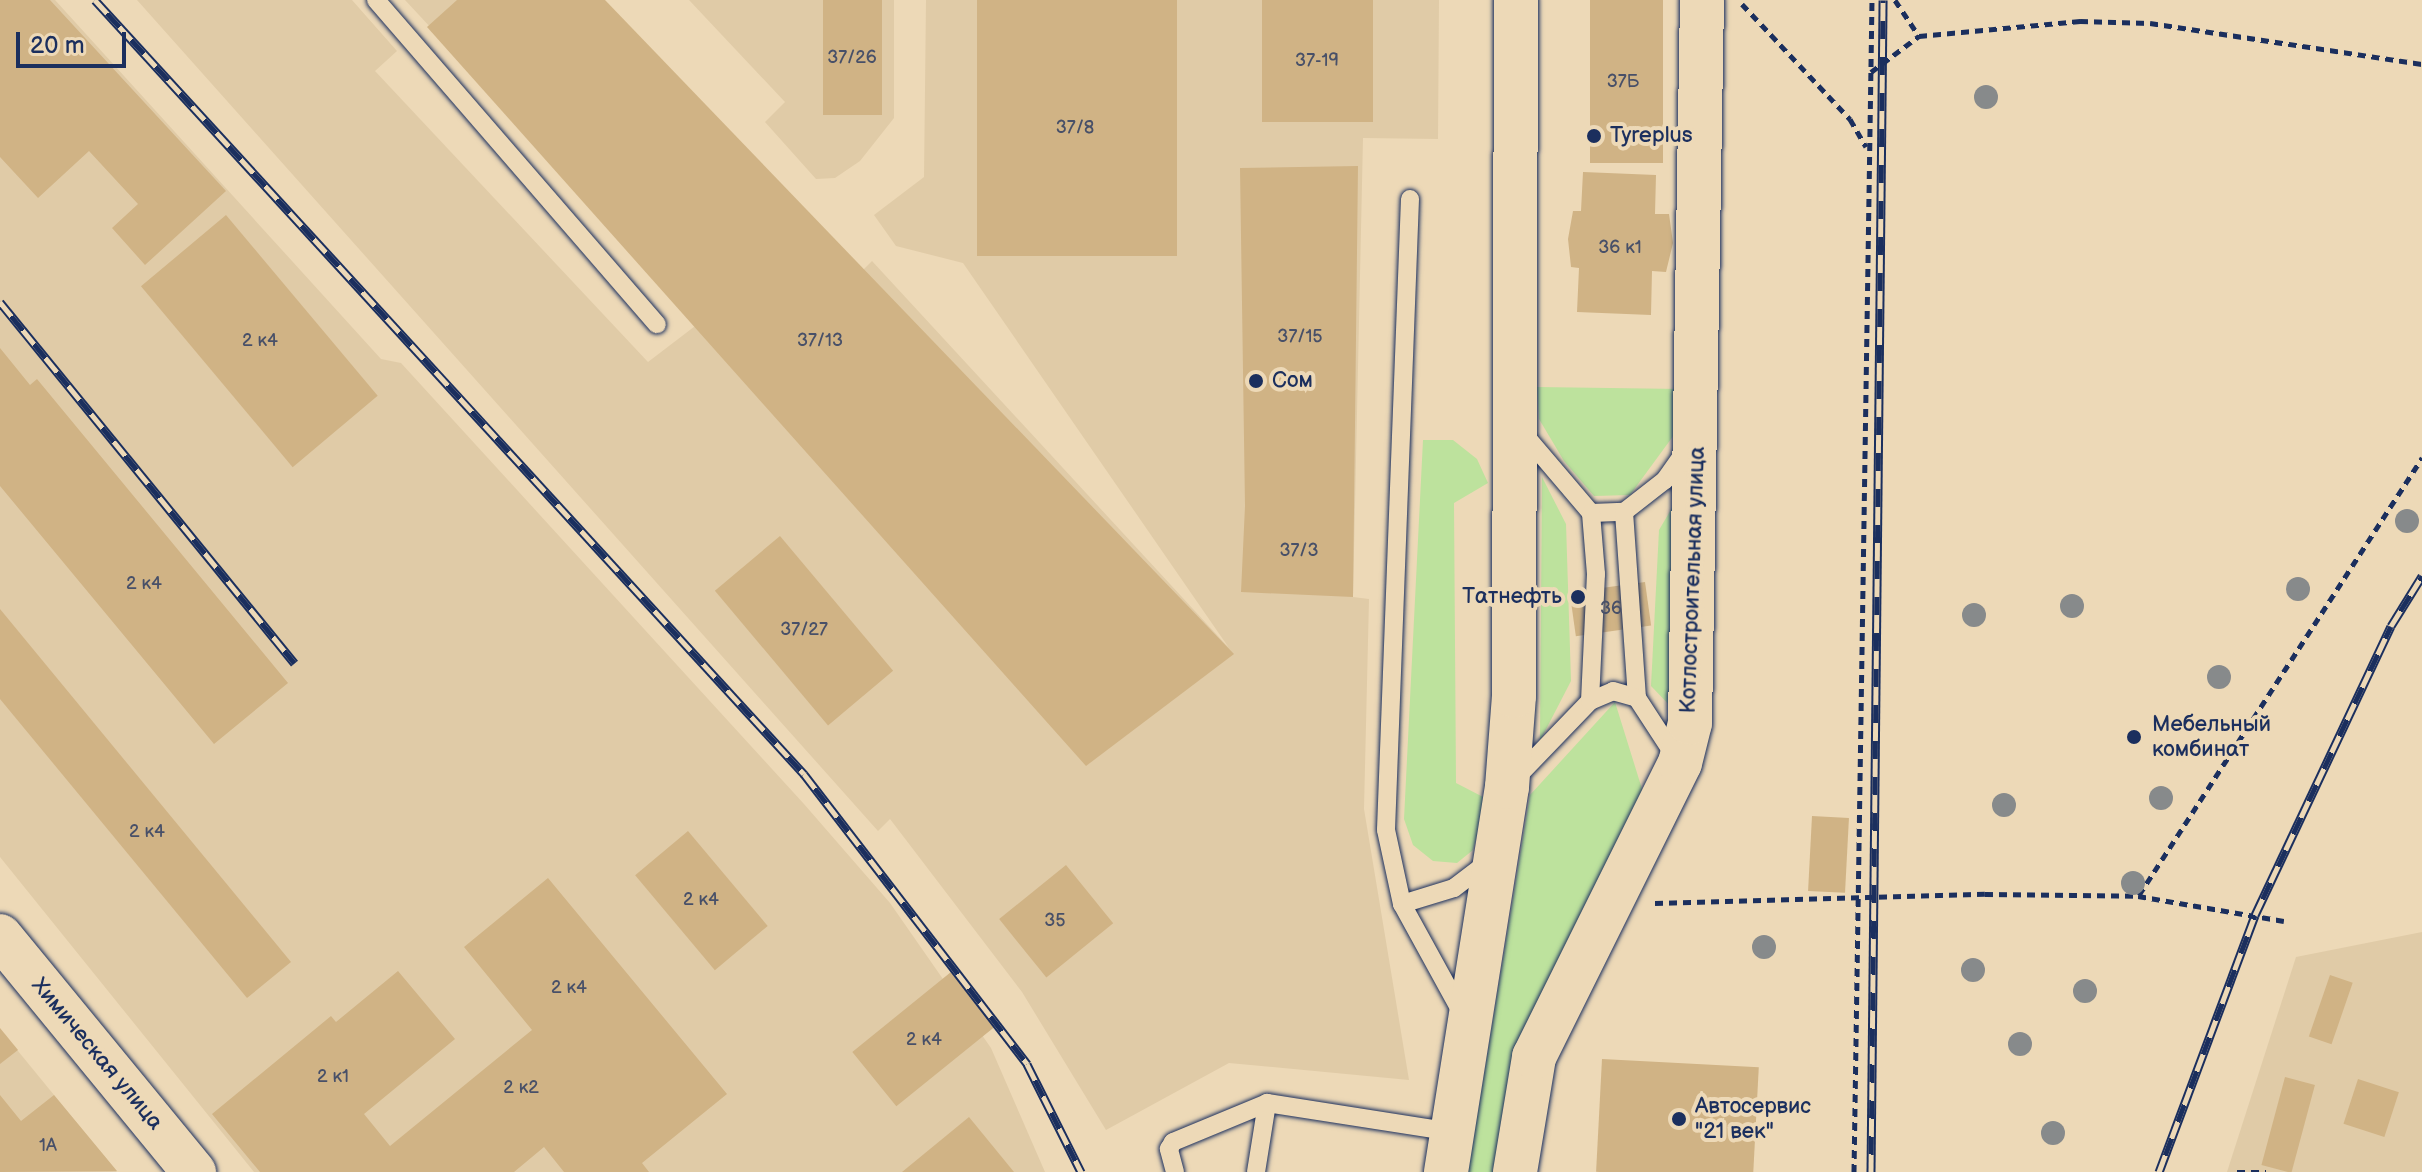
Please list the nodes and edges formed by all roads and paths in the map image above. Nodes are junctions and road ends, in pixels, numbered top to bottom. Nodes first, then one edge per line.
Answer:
1 (376, 0) edge
2 (1516, 0) edge
3 (1702, 0) edge
4 (1739, 0) edge
5 (1872, 0) edge
6 (1895, 0) edge
7 (1919, 36) junction
8 (2422, 64) edge
9 (1870, 73) junction
10 (1868, 149) junction
11 (1410, 199) dead end
12 (657, 324) dead end
13 (1515, 421) junction
14 (1697, 433) junction
15 (2422, 458) edge
16 (1624, 512) junction
17 (1591, 513) junction
18 (1637, 698) junction
19 (1590, 701) junction
20 (1680, 763) junction
21 (1507, 787) junction
22 (1497, 855) junction
23 (2138, 896) junction
24 (1859, 899) junction
25 (1402, 904) junction
26 (1610, 904) junction
27 (2284, 921) dead end
28 (0, 936) edge
29 (1468, 1024) junction
30 (1267, 1103) junction
31 (1449, 1152) edge
32 (194, 1172) edge
33 (1175, 1172) edge
34 (1256, 1172) edge
35 (1515, 1172) edge
36 (1854, 1172) edge
37 (2237, 1172) edge
38 (2266, 1172) edge

1 - 12 lane
2 - 13 main road
3 - 14 main road, Котлостроительная улица
4 - 10 path
5 - 9 path
6 - 7 path
7 - 8 path
7 - 9 path
9 - 10 path
10 - 24 path
11 - 25 lane
13 - 17 lane
13 - 21 main road
14 - 16 lane
14 - 20 main road, Котлостроительная улица
15 - 23 path
16 - 17 lane
16 - 18 lane
17 - 19 lane
18 - 19 lane
18 - 20 lane
19 - 21 lane
20 - 26 main road, Котлостроительная улица
21 - 22 main road
22 - 25 lane
22 - 29 main road
23 - 24 path
23 - 27 path
24 - 26 path
24 - 36 path
25 - 29 lane
26 - 35 main road, Котлостроительная улица
28 - 32 main road, Химическая улица
29 - 31 main road
30 - 31 lane
30 - 33 lane
30 - 34 lane
37 - 38 path

